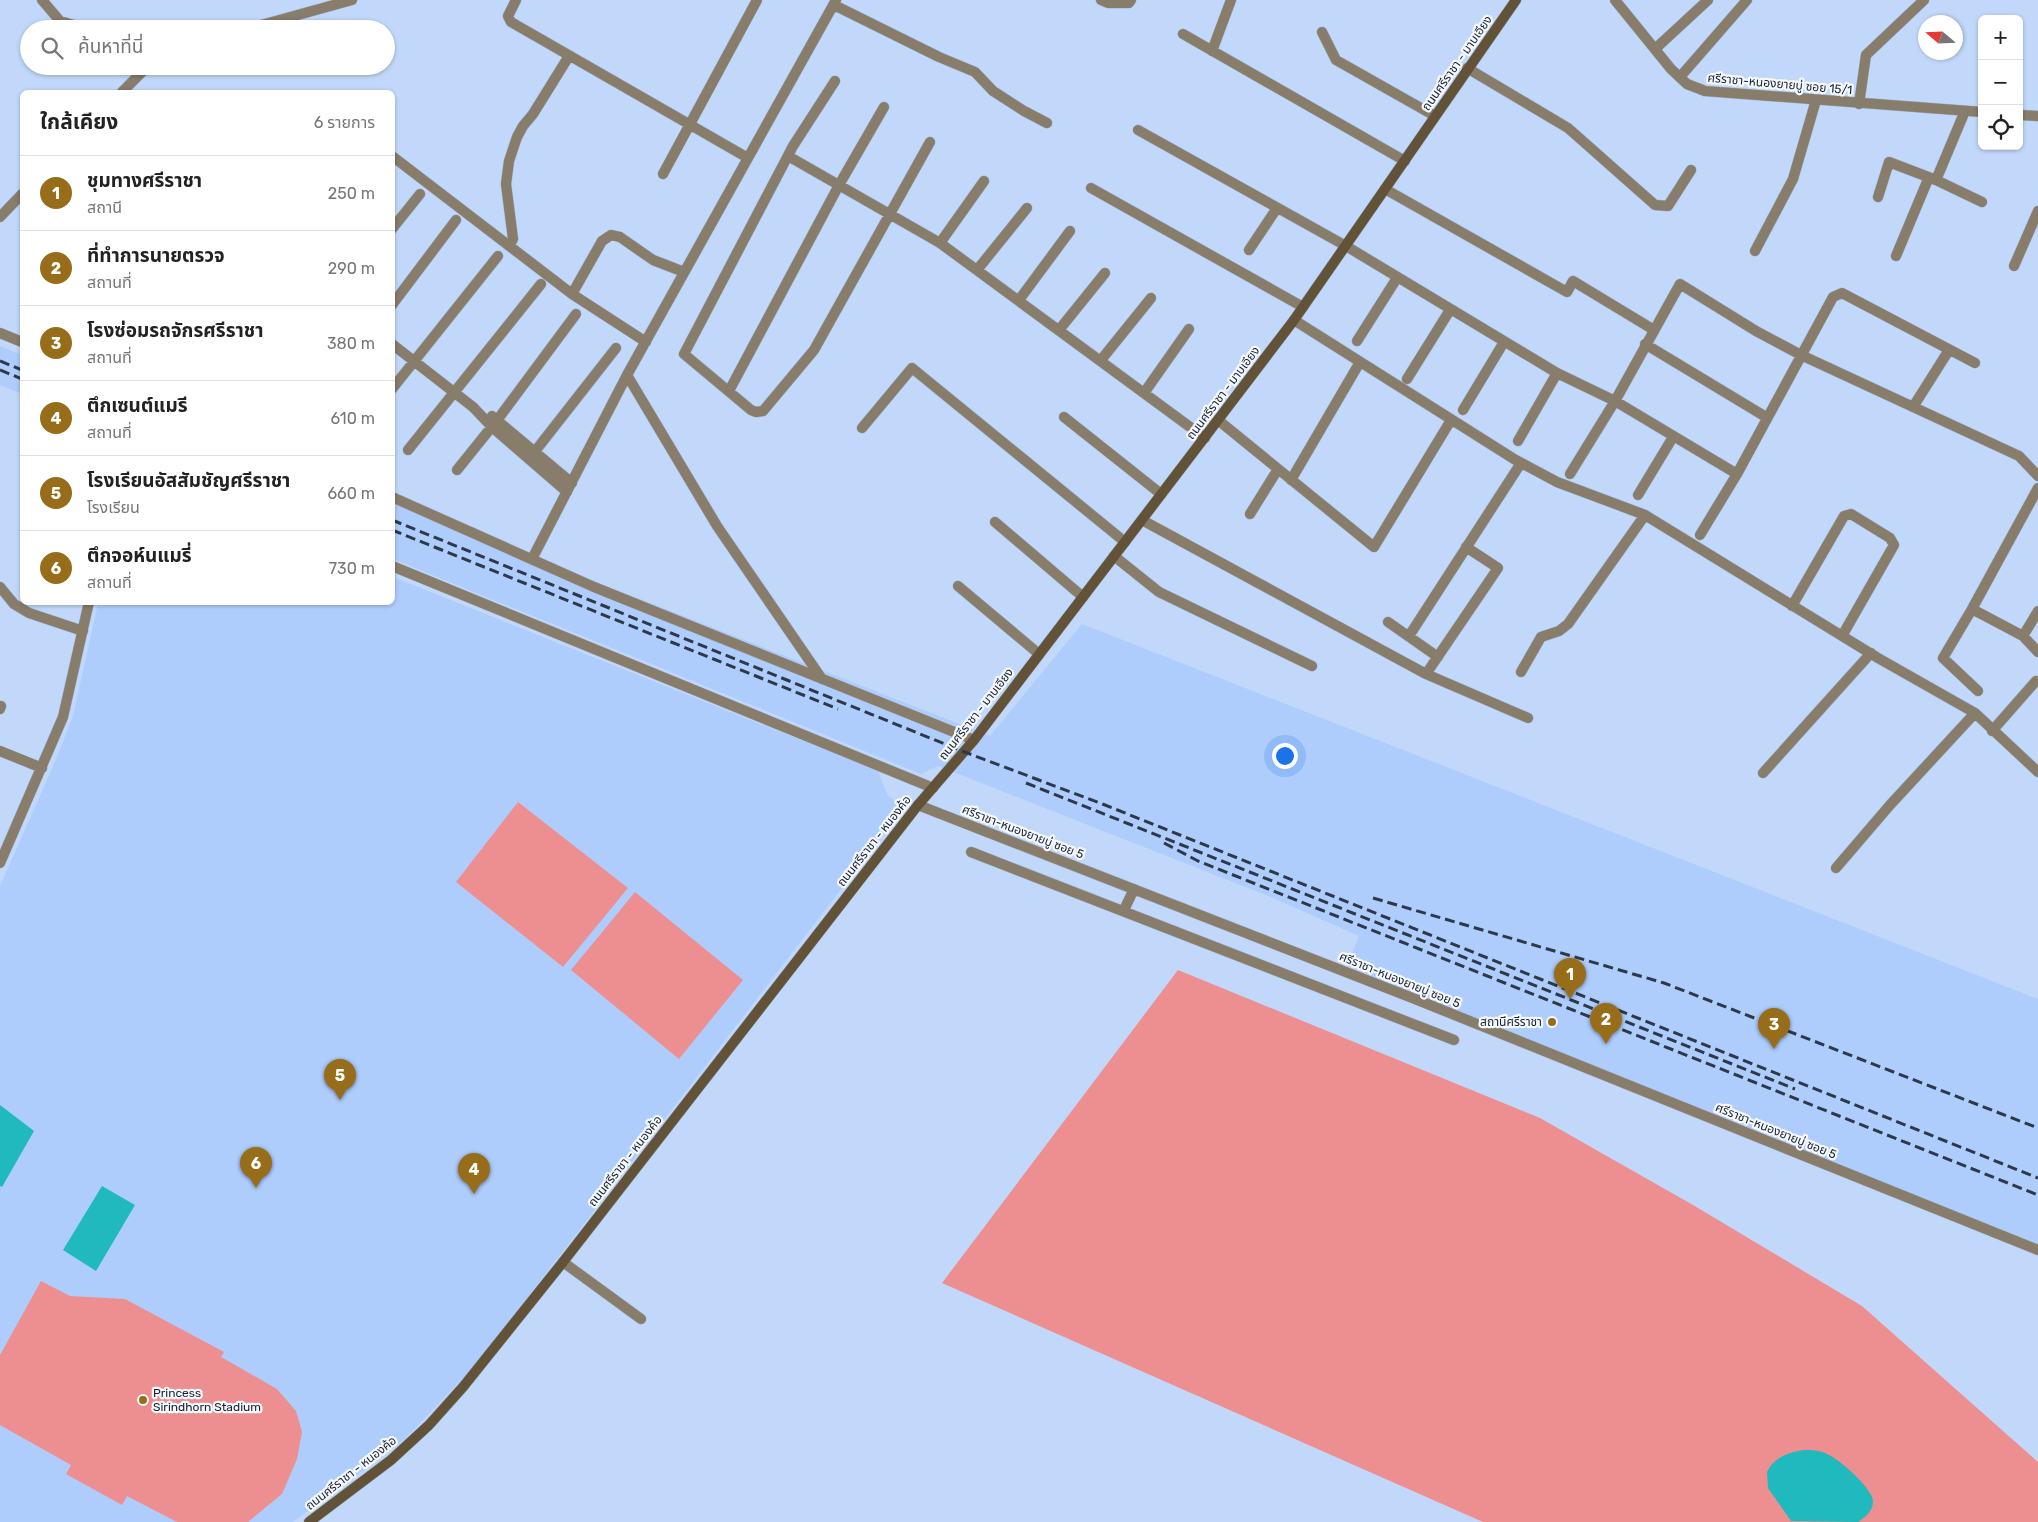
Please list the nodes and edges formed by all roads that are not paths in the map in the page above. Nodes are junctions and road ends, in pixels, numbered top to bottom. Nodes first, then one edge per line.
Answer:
1 (42, 0) edge
2 (352, 0) edge
3 (516, 0) edge
4 (757, 0) edge
5 (1101, 0) edge
6 (1131, 0) edge
7 (1231, 0) edge
8 (1516, 0) edge
9 (1615, 0) edge
10 (1708, 0) edge
11 (1747, 0) edge
12 (1924, 0) edge
13 (835, 2) edge
14 (59, 20) edge
15 (280, 20) edge
16 (1322, 32) dead end
17 (1183, 34) dead end
18 (1655, 49) junction
19 (1212, 51) junction
20 (569, 56) junction
21 (1467, 68) junction
22 (139, 75) edge
23 (1680, 78) junction
24 (835, 81) dead end
25 (124, 90) edge
26 (1816, 100) junction
27 (1859, 104) junction
28 (884, 107) dead end
29 (1965, 111) junction
30 (1978, 112) edge
31 (2023, 115) edge
32 (1435, 116) junction
33 (2038, 116) edge
34 (1047, 123) dead end
35 (689, 124) junction
36 (1138, 130) dead end
37 (930, 142) dead end
38 (788, 156) junction
39 (395, 158) edge
40 (748, 158) junction
41 (1405, 161) junction
42 (1691, 170) dead end
43 (663, 174) dead end
44 (1933, 178) junction
45 (984, 181) dead end
46 (839, 186) junction
47 (1091, 188) dead end
48 (1385, 190) junction
49 (420, 194) dead end
50 (20, 196) edge
51 (1878, 197) dead end
52 (1982, 202) dead end
53 (1027, 208) dead end
54 (1277, 208) junction
55 (2038, 212) edge
56 (889, 214) junction
57 (0, 217) edge
58 (456, 220) dead end
59 (395, 226) edge
60 (1070, 231) dead end
61 (940, 243) junction
62 (509, 246) junction
63 (1346, 246) junction
64 (1249, 250) dead end
65 (1755, 251) dead end
66 (498, 256) dead end
67 (1896, 256) dead end
68 (2014, 266) dead end
69 (977, 270) junction
70 (684, 272) junction
71 (1104, 273) dead end
72 (1397, 278) junction
73 (541, 284) dead end
74 (572, 294) junction
75 (1151, 298) dead end
76 (1019, 300) junction
77 (395, 301) edge
78 (1303, 307) junction
79 (1450, 310) junction
80 (576, 314) dead end
81 (1294, 320) junction
82 (1189, 329) dead end
83 (1059, 330) junction
84 (1654, 330) junction
85 (0, 333) edge
86 (20, 341) edge
87 (1357, 341) dead end
88 (646, 342) junction
89 (1504, 342) junction
90 (1645, 344) junction
91 (395, 346) edge
92 (616, 348) dead end
93 (1949, 350) junction
94 (1801, 354) junction
95 (1101, 360) junction
96 (414, 361) junction
97 (1360, 362) junction
98 (1975, 363) dead end
99 (1557, 373) junction
100 (628, 375) junction
101 (1407, 379) dead end
102 (395, 385) edge
103 (729, 391) junction
104 (454, 392) junction
105 (1144, 393) junction
106 (1615, 401) junction
107 (1913, 407) junction
108 (1463, 410) dead end
109 (1064, 417) dead end
110 (1766, 417) junction
111 (1218, 420) junction
112 (1451, 420) junction
113 (495, 423) junction
114 (862, 428) dead end
115 (1674, 436) junction
116 (1205, 438) junction
117 (1518, 441) dead end
118 (408, 450) dead end
119 (532, 455) junction
120 (1520, 463) junction
121 (1278, 469) junction
122 (457, 470) dead end
123 (1570, 474) dead end
124 (1737, 474) junction
125 (2038, 476) edge
126 (1291, 480) junction
127 (572, 483) junction
128 (2038, 488) edge
129 (567, 492) junction
130 (1161, 494) junction
131 (1638, 495) dead end
132 (395, 498) edge
133 (1250, 514) dead end
134 (1645, 515) junction
135 (1142, 520) junction
136 (995, 522) dead end
137 (1700, 536) dead end
138 (1125, 542) junction
139 (1466, 547) junction
140 (1114, 556) junction
141 (532, 559) junction
142 (395, 567) edge
143 (958, 586) dead end
144 (2, 592) edge
145 (1083, 597) junction
146 (88, 605) edge
147 (1792, 606) junction
148 (1972, 609) junction
149 (2038, 611) edge
150 (1388, 622) dead end
151 (83, 631) junction
152 (1408, 636) junction
153 (1842, 636) junction
154 (2023, 636) junction
155 (2038, 652) edge
156 (1039, 654) junction
157 (1871, 654) junction
158 (1438, 656) junction
159 (1312, 666) dead end
160 (1521, 672) dead end
161 (1426, 674) junction
162 (822, 679) junction
163 (2036, 681) dead end
164 (1978, 691) dead end
165 (1975, 713) junction
166 (1528, 718) dead end
167 (1992, 730) junction
168 (974, 740) junction
169 (0, 751) edge
170 (42, 768) junction
171 (2038, 772) edge
172 (1763, 773) dead end
173 (933, 788) junction
174 (918, 805) junction
175 (971, 852) dead end
176 (0, 863) edge
177 (1836, 868) dead end
178 (1134, 889) junction
179 (1124, 910) junction
180 (1454, 1040) dead end
181 (2038, 1250) edge
182 (564, 1262) junction
183 (641, 1320) dead end
184 (309, 1522) edge

1 - 14 street
2 - 15 street
3 - 20 street
4 - 35 street
5 - 6 street
7 - 19 street
8 - 21 main road, ถนนศรีราชา - มาบเอียง
9 - 18 street, ศรีราชา-หนองยายบู่ ซอย 15/1
10 - 18 street
11 - 23 street
12 - 27 street
13 - 34 street
13 - 40 street
16 - 32 street
17 - 19 street
18 - 23 street, ศรีราชา-หนองยายบู่ ซอย 15/1
19 - 41 street
20 - 35 street
20 - 62 street
21 - 32 main road, ถนนศรีราชา - มาบเอียง
21 - 42 street
22 - 25 street
23 - 26 street, ศรีราชา-หนองยายบู่ ซอย 15/1
24 - 38 street
26 - 27 street, ศรีราชา-หนองยายบู่ ซอย 15/1
26 - 65 street
27 - 29 street, ศรีราชา-หนองยายบู่ ซอย 15/1
28 - 46 street
29 - 30 street, ศรีราชา-หนองยายบู่ ซอย 15/1
29 - 44 street
31 - 33 street
32 - 41 main road, ถนนศรีราชา - มาบเอียง
35 - 40 street
35 - 43 street
36 - 54 street
37 - 56 street
38 - 46 street
38 - 103 street
39 - 62 street
40 - 70 street
41 - 48 main road, ถนนศรีราชา - มาบเอียง
44 - 51 street
44 - 52 street
44 - 67 street
45 - 61 street
46 - 56 street
46 - 103 street
47 - 78 street
48 - 63 main road, ถนนศรีราชา - มาบเอียง
48 - 84 street
49 - 59 street
50 - 57 street
53 - 69 street
54 - 63 street
54 - 64 street
55 - 68 street
56 - 61 street
56 - 103 street
58 - 77 street
60 - 76 street
61 - 69 street
62 - 74 street
63 - 72 street
63 - 78 main road, ถนนศรีราชา - มาบเอียง
66 - 96 street
69 - 76 street
70 - 74 street
70 - 88 street
71 - 83 street
72 - 79 street
72 - 87 street
73 - 104 street
74 - 88 street
75 - 95 street
76 - 83 street
78 - 81 main road, ถนนศรีราชา - มาบเอียง
79 - 89 street
79 - 101 street
80 - 113 street
81 - 97 street
81 - 111 main road, ถนนศรีราชา - มาบเอียง
82 - 105 street
83 - 95 street
84 - 90 street
84 - 94 street
85 - 86 street
88 - 100 street
89 - 99 street
89 - 108 street
90 - 106 street
90 - 110 street
91 - 96 street
92 - 119 street
93 - 94 street
93 - 98 street
93 - 107 street
94 - 107 street
94 - 110 street
95 - 105 street
96 - 102 street
96 - 104 street
97 - 112 street
97 - 126 street
99 - 106 street
99 - 117 street
100 - 127 street
100 - 162 street
104 - 113 street
104 - 118 street
105 - 116 street
106 - 115 street
106 - 123 street
107 - 125 street
109 - 130 street
110 - 124 street
111 - 116 main road, ถนนศรีราชา - มาบเอียง
111 - 121 street
112 - 120 street
112 - 126 street
113 - 119 street
113 - 122 street
114 - 138 street
115 - 124 street
115 - 131 street
116 - 130 main road, ถนนศรีราชา - มาบเอียง
119 - 127 street
119 - 129 street
120 - 134 street
120 - 139 street
121 - 126 street
121 - 133 street
124 - 137 street
127 - 129 street
128 - 148 street
129 - 141 street
130 - 135 main road, ถนนศรีราชา - มาบเอียง
132 - 141 street
134 - 147 street
134 - 160 street
135 - 138 main road, ถนนศรีราชา - มาบเอียง
135 - 161 street
136 - 145 street
138 - 140 main road, ถนนศรีราชา - มาบเอียง
139 - 152 street
139 - 158 street
140 - 145 main road, ถนนศรีราชา - มาบเอียง
140 - 159 street
141 - 162 street
142 - 173 street
143 - 156 street
144 - 151 street
145 - 156 main road, ถนนศรีราชา - มาบเอียง
146 - 151 street
147 - 153 street
147 - 153 street
148 - 154 street
148 - 164 street
149 - 154 street
150 - 152 street
151 - 170 street
152 - 158 street
153 - 157 street
154 - 155 street
156 - 168 main road, ถนนศรีราชา - มาบเอียง
157 - 165 street
157 - 172 street
158 - 161 street
161 - 166 street
162 - 168 street
163 - 167 street
165 - 167 street
165 - 177 street
167 - 171 street
168 - 173 main road, ถนนศรีราชา - มาบเอียง
169 - 170 street
170 - 176 street
173 - 174 main road, ถนนศรีราชา - หนองค้อ
174 - 178 street, ศรีราชา-หนองยายบู่ ซอย 5
174 - 182 main road, ถนนศรีราชา - หนองค้อ
175 - 179 street
178 - 179 street
178 - 181 street, ศรีราชา-หนองยายบู่ ซอย 5
179 - 180 street
182 - 183 street
182 - 184 main road, ถนนศรีราชา - หนองค้อ

